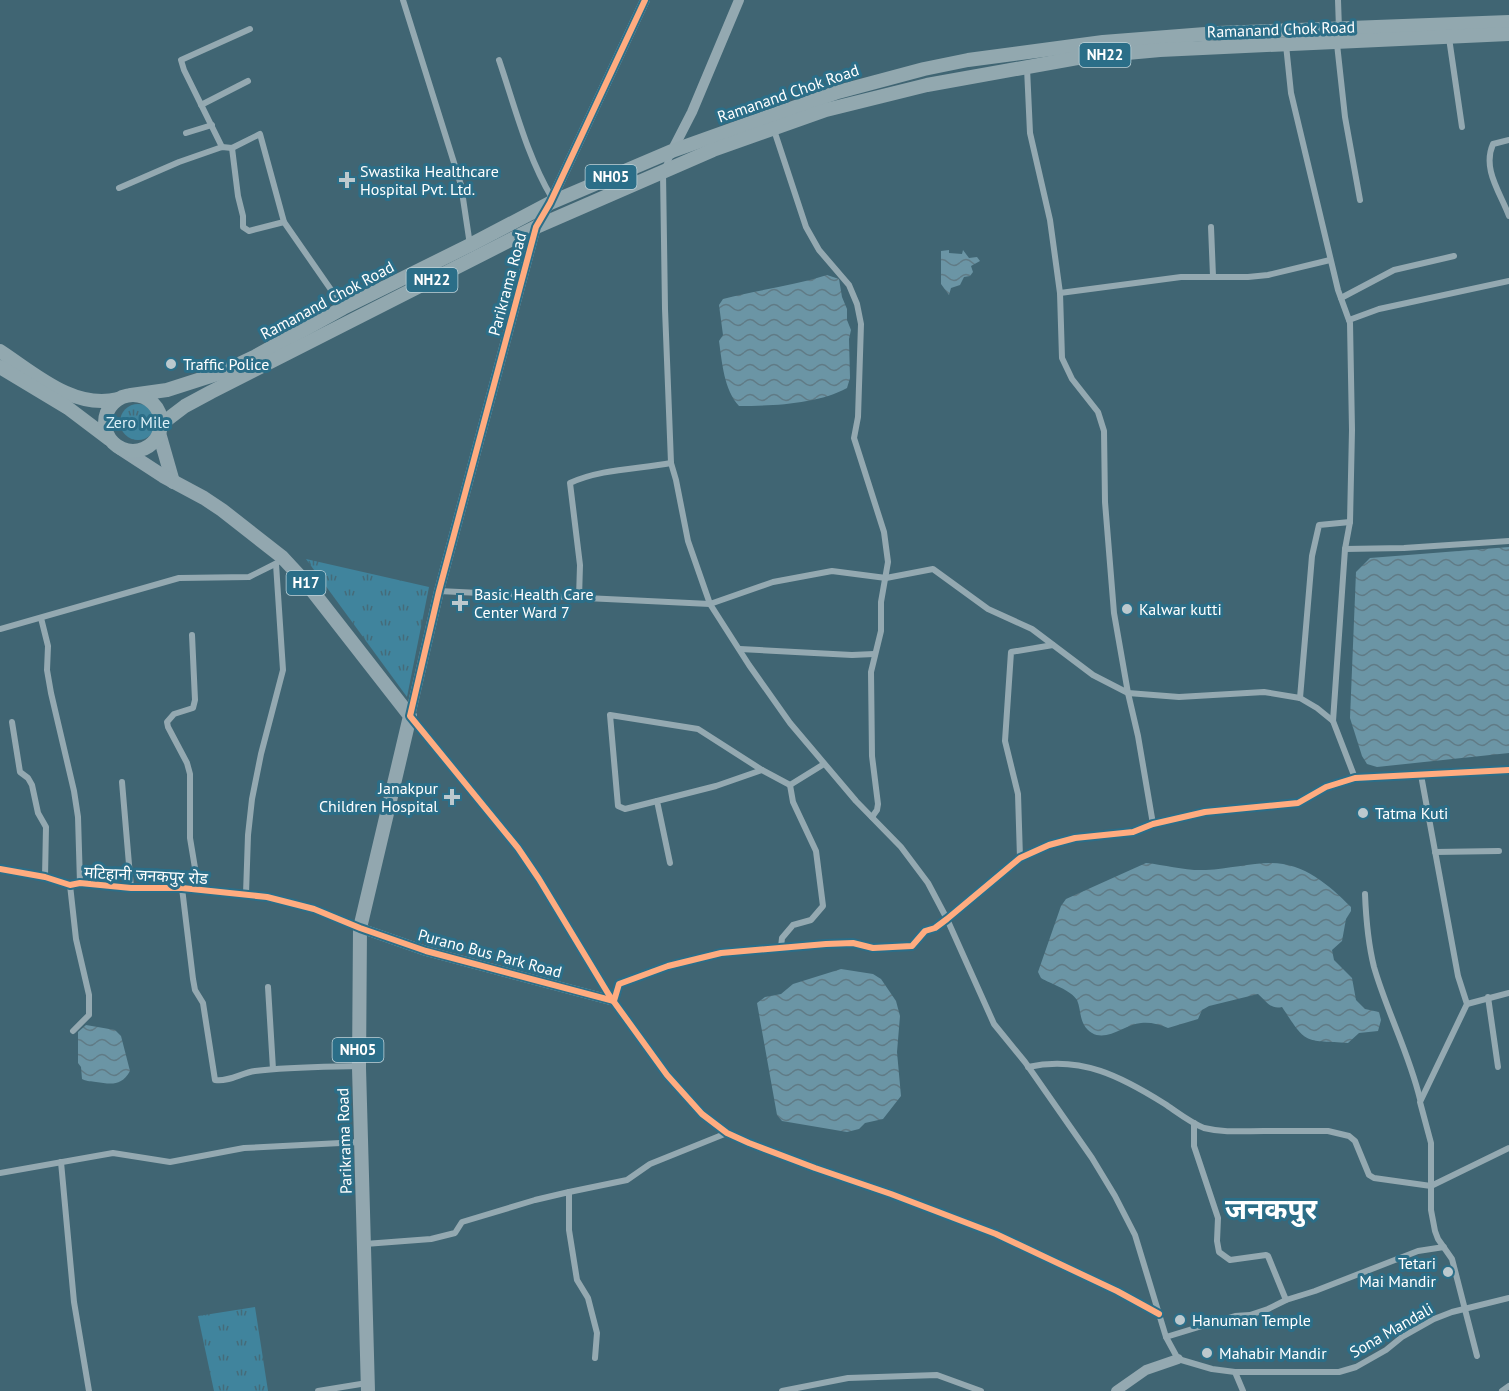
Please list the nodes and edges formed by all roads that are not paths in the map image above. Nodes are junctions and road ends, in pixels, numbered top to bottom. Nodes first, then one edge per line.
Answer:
1 (403, 0) edge
2 (645, 0) edge
3 (739, 0) edge
4 (1338, 0) edge
5 (1509, 22) edge
6 (250, 29) dead end
7 (1339, 29) junction
8 (1509, 34) edge
9 (1449, 38) junction
10 (1337, 44) junction
11 (1286, 45) junction
12 (499, 60) dead end
13 (1027, 67) junction
14 (249, 81) dead end
15 (201, 105) junction
16 (771, 122) junction
17 (212, 125) junction
18 (1462, 127) dead end
19 (186, 133) dead end
20 (1509, 140) edge
21 (222, 147) junction
22 (232, 148) junction
23 (672, 151) junction
24 (663, 173) junction
25 (119, 188) dead end
26 (1360, 200) dead end
27 (551, 201) junction
28 (1509, 216) edge
29 (284, 222) junction
30 (536, 227) junction
31 (1211, 227) dead end
32 (471, 245) junction
33 (1454, 256) dead end
34 (1330, 260) junction
35 (1213, 276) junction
36 (1509, 281) edge
37 (1060, 293) junction
38 (1341, 298) junction
39 (344, 308) junction
40 (1349, 320) junction
41 (0, 351) edge
42 (0, 368) edge
43 (125, 397) junction
44 (159, 429) junction
45 (116, 445) junction
46 (671, 463) junction
47 (173, 482) junction
48 (1350, 522) junction
49 (1509, 541) edge
50 (1345, 549) junction
51 (279, 561) junction
52 (886, 578) junction
53 (439, 591) junction
54 (579, 598) junction
55 (710, 604) junction
56 (41, 618) junction
57 (0, 629) edge
58 (192, 635) dead end
59 (1053, 645) junction
60 (740, 649) junction
61 (874, 654) junction
62 (1128, 693) junction
63 (1300, 698) junction
64 (410, 716) junction
65 (1333, 721) junction
66 (12, 722) dead end
67 (824, 764) junction
68 (762, 770) junction
69 (1509, 770) edge
70 (1421, 775) junction
71 (1355, 778) junction
72 (122, 782) dead end
73 (790, 785) junction
74 (657, 801) junction
75 (872, 817) junction
76 (1153, 824) junction
77 (1499, 851) dead end
78 (1435, 852) junction
79 (1020, 858) junction
80 (670, 863) dead end
81 (0, 868) edge
82 (45, 877) junction
83 (80, 883) junction
84 (70, 885) junction
85 (131, 888) junction
86 (183, 888) junction
87 (193, 890) junction
88 (246, 894) junction
89 (1365, 894) dead end
90 (947, 919) junction
91 (360, 928) junction
92 (782, 947) junction
93 (268, 987) dead end
94 (1509, 993) edge
95 (1488, 997) junction
96 (614, 1001) junction
97 (1467, 1004) junction
98 (73, 1031) dead end
99 (359, 1066) junction
100 (1029, 1067) junction
101 (1498, 1067) dead end
102 (273, 1069) junction
103 (1420, 1099) junction
104 (1194, 1123) junction
105 (727, 1132) junction
106 (360, 1142) junction
107 (1509, 1148) edge
108 (61, 1162) junction
109 (0, 1173) edge
110 (1431, 1186) junction
111 (569, 1192) junction
112 (364, 1244) junction
113 (1444, 1247) junction
114 (1509, 1298) edge
115 (1286, 1300) junction
116 (1466, 1309) junction
117 (1160, 1314) junction
118 (1166, 1337) junction
119 (1477, 1356) dead end
120 (595, 1358) dead end
121 (1178, 1359) junction
122 (1235, 1372) junction
123 (1509, 1386) edge
124 (368, 1387) edge
125 (88, 1391) edge
126 (318, 1391) edge
127 (782, 1391) edge
128 (981, 1391) edge
129 (1116, 1391) edge
130 (1243, 1391) edge
131 (1502, 1391) edge

1 - 32 street
2 - 27 street, Parikrama Road
3 - 23 street
4 - 7 street
5 - 7 highway, Ramanand Chok Road / NH22
6 - 15 street
7 - 16 highway, Ramanand Chok Road / NH22
8 - 9 highway, Ramanand Chok Road / NH22
9 - 10 highway, Ramanand Chok Road / NH22
9 - 18 street
10 - 11 highway, Ramanand Chok Road / NH22
10 - 26 street
11 - 13 highway, Ramanand Chok Road / NH22
11 - 34 street
12 - 27 street
13 - 16 highway, Ramanand Chok Road / NH22
13 - 37 street
14 - 15 street
15 - 17 street
16 - 23 highway, Ramanand Chok Road / NH22
16 - 24 highway, Ramanand Chok Road / NH22
16 - 52 street
17 - 19 street
17 - 21 street
20 - 28 street
21 - 22 street
21 - 25 street
22 - 29 street
22 - 29 street
23 - 24 street
23 - 27 highway, Ramanand Chok Road / NH05
24 - 30 highway, Ramanand Chok Road / NH22
24 - 46 street
27 - 30 street, Parikrama Road / NH05
27 - 32 highway, Ramanand Chok Road / NH22
29 - 39 street
30 - 44 highway, Ramanand Chok Road / NH22
30 - 53 street, Parikrama Road / NH05
31 - 35 street
32 - 39 highway, Ramanand Chok Road / NH22
33 - 38 street
34 - 35 street
34 - 38 street
35 - 37 street
36 - 40 street
37 - 62 street
38 - 40 street
39 - 43 highway, Ramanand Chok Road / NH22
40 - 48 street
41 - 43 highway, NH22
42 - 45 highway
43 - 44 highway
43 - 45 highway
44 - 45 highway, NH22
44 - 47 main road
45 - 47 main road, H17
46 - 54 street
46 - 55 street
47 - 51 main road, H17
48 - 50 street
48 - 63 street
49 - 50 street
50 - 65 street
51 - 56 street
51 - 64 main road, H17
51 - 88 street
52 - 55 street
52 - 59 street
52 - 61 street
53 - 54 street
53 - 64 street, NH05
54 - 55 street
55 - 60 street
56 - 57 street
56 - 83 street
58 - 87 street
59 - 62 street
59 - 79 street
60 - 61 street
60 - 67 street
61 - 75 street
62 - 63 street
62 - 76 street
63 - 65 street
64 - 91 main road, Parikrama Road / NH05
64 - 96 street
65 - 71 street
66 - 82 street
67 - 73 street
67 - 75 street
68 - 73 street
68 - 74 street
68 - 74 street
69 - 70 street
70 - 71 street
70 - 78 street
71 - 76 street
72 - 85 street
73 - 92 street
74 - 80 street
75 - 90 street
76 - 79 street
77 - 78 street
78 - 97 street
79 - 90 street
81 - 82 street, मटिहानी जनकपुर रोड
82 - 84 street, मटिहानी जनकपुर रोड
83 - 84 street, मटिहानी जनकपुर रोड
83 - 85 street, मटिहानी जनकपुर रोड
84 - 98 street
85 - 86 street, मटिहानी जनकपुर रोड
86 - 87 street, मटिहानी जनकपुर रोड
86 - 102 street
87 - 88 street, मटिहानी जनकपुर रोड
88 - 91 street, मटिहानी जनकपुर रोड
89 - 103 street
90 - 92 street
90 - 100 street
91 - 96 street, Purano Bus Park Road
91 - 99 main road, Parikrama Road / NH05
92 - 96 street
93 - 102 street
94 - 95 street
95 - 97 street
95 - 101 street
96 - 105 street
97 - 103 street
99 - 102 street
99 - 106 main road, Parikrama Road / NH05
100 - 104 street
100 - 117 street
103 - 110 street
104 - 110 street
104 - 115 street
105 - 111 street
105 - 117 street
106 - 108 street
106 - 112 main road, Parikrama Road / NH05
107 - 110 street
108 - 109 street
108 - 125 street
110 - 113 street
111 - 112 street
111 - 120 street
112 - 124 main road, Parikrama Road / NH05
113 - 115 street
113 - 116 street
114 - 116 street, Sona Mandali
115 - 118 street
116 - 119 street
116 - 122 street, Sona Mandali
117 - 118 street
118 - 121 street
121 - 122 street, Sona Mandali
121 - 129 street
122 - 130 street
123 - 131 street
124 - 126 street
127 - 128 street

